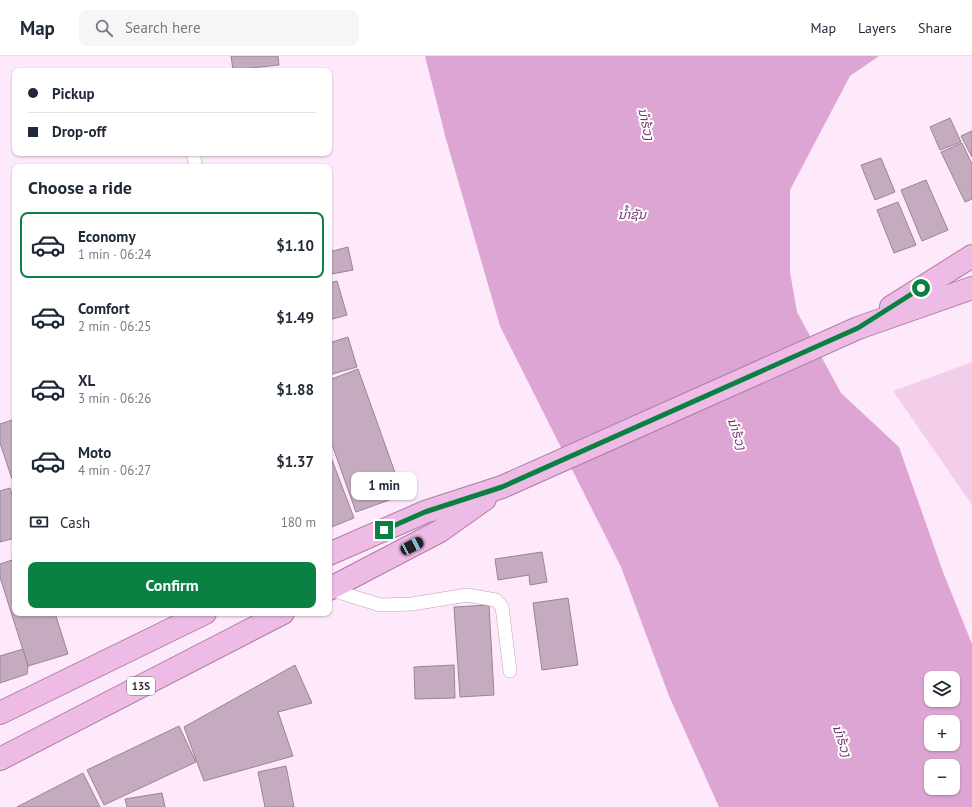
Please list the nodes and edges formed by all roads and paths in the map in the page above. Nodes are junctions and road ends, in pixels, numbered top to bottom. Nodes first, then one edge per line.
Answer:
1 (972, 256) edge
2 (972, 288) edge
3 (858, 328) junction
4 (502, 487) junction
5 (332, 553) edge
6 (332, 587) edge
7 (332, 590) edge
8 (199, 616) edge
9 (277, 616) edge
10 (510, 671) dead end
11 (0, 714) edge
12 (0, 759) edge

1 - 3 highway
2 - 3 highway
3 - 4 highway
4 - 5 highway
4 - 6 highway
7 - 10 lane
8 - 11 highway
9 - 12 highway, 13S

